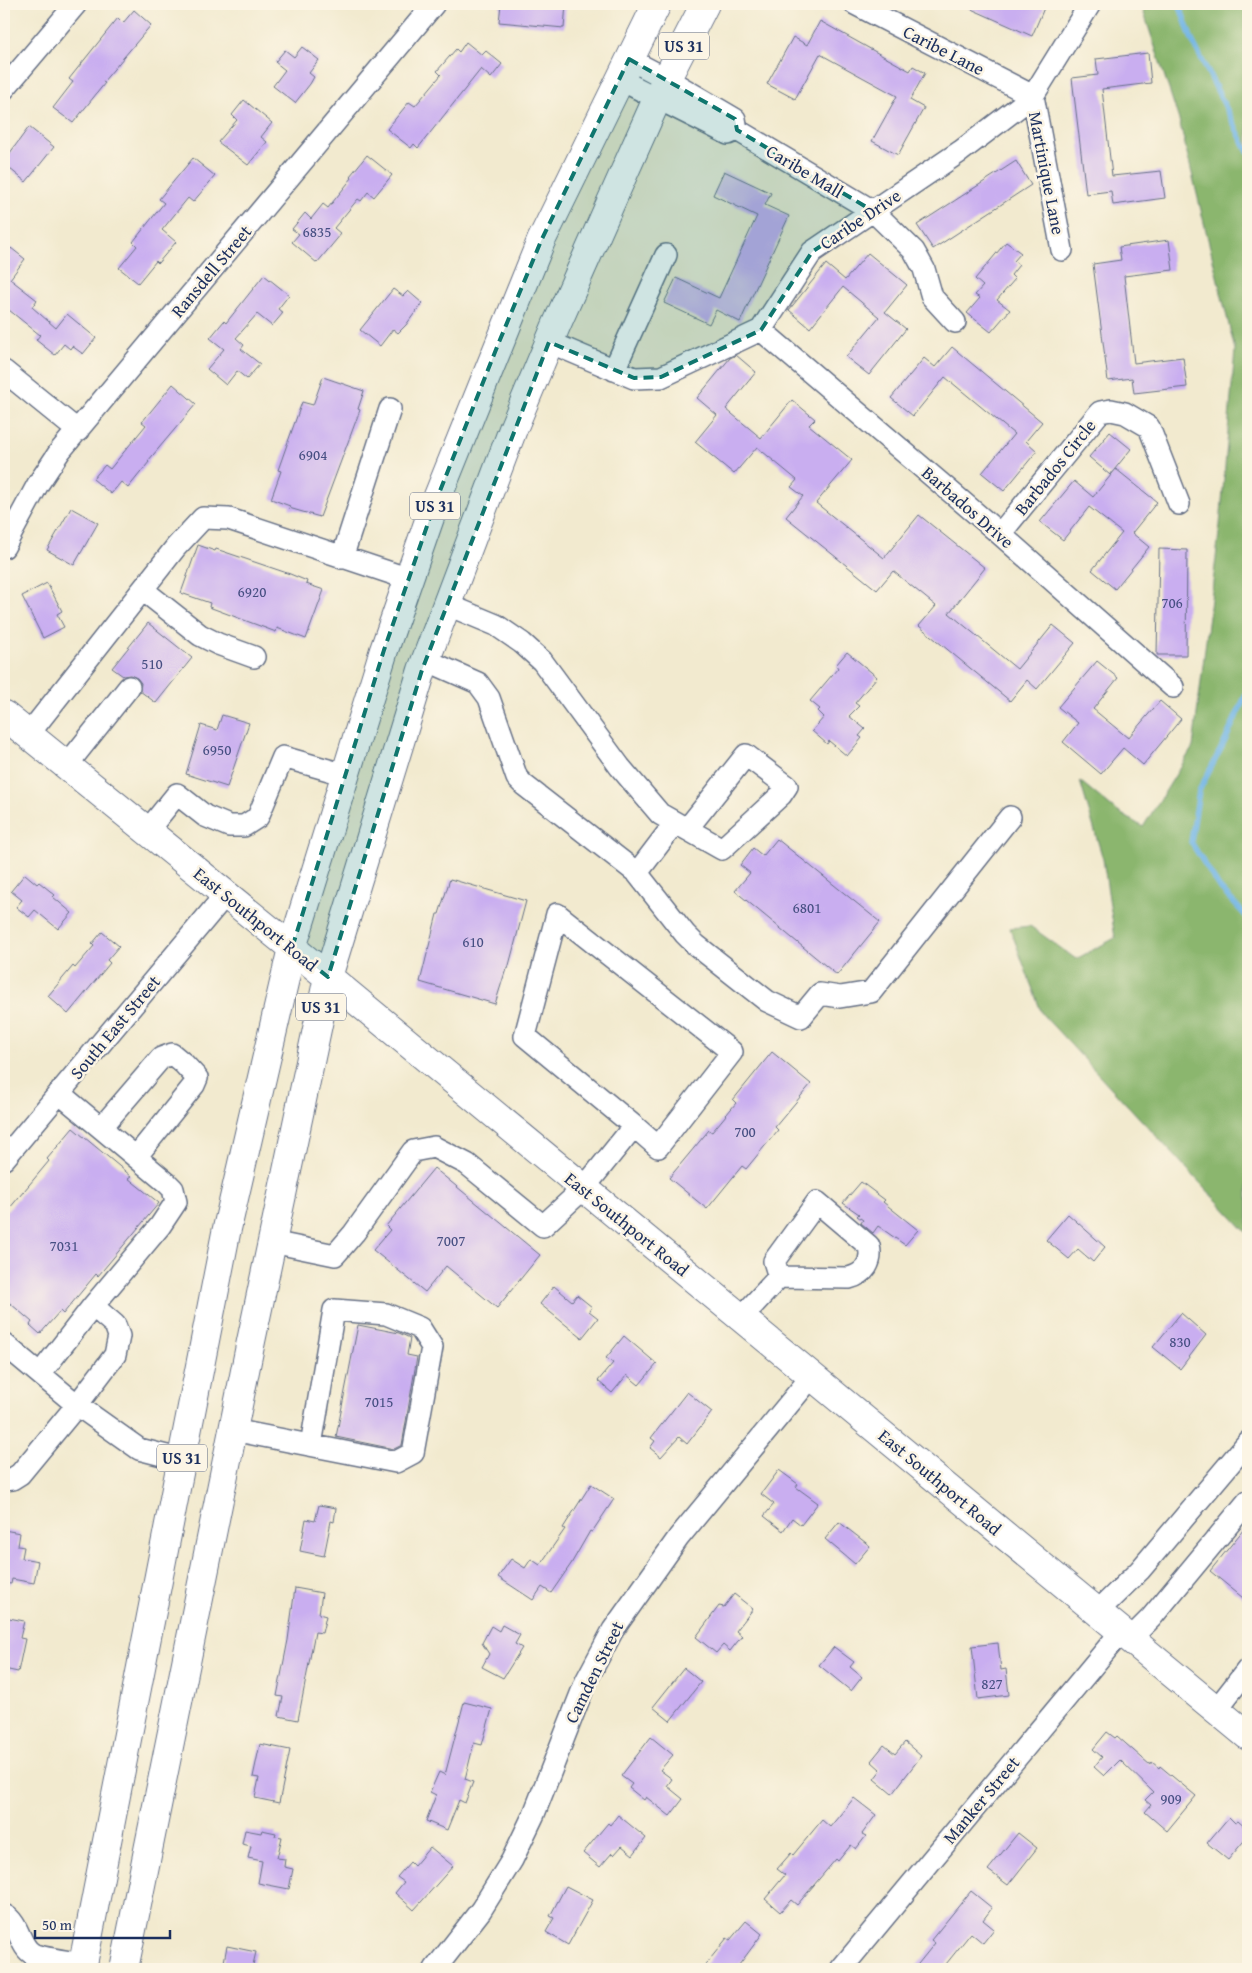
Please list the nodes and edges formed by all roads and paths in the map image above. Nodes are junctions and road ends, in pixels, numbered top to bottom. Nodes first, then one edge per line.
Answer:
1 (76, 4) edge
2 (434, 4) edge
3 (657, 4) edge
4 (706, 4) edge
5 (855, 4) edge
6 (1090, 4) edge
7 (624, 69) junction
8 (4, 89) edge
9 (663, 89) junction
10 (1033, 96) junction
11 (872, 211) junction
12 (1062, 250) dead end
13 (666, 255) dead end
14 (955, 322) dead end
15 (761, 330) junction
16 (549, 342) junction
17 (614, 370) junction
18 (4, 371) edge
19 (390, 409) dead end
20 (78, 431) junction
21 (1179, 504) dead end
22 (1000, 534) junction
23 (4, 547) edge
24 (342, 558) junction
25 (409, 579) junction
26 (143, 590) junction
27 (448, 605) junction
28 (254, 657) dead end
29 (426, 660) junction
30 (1173, 687) dead end
31 (129, 688) dead end
32 (4, 715) edge
33 (28, 735) junction
34 (66, 766) junction
35 (346, 774) junction
36 (1010, 817) dead end
37 (681, 826) junction
38 (148, 830) junction
39 (637, 873) junction
40 (226, 894) junction
41 (292, 948) junction
42 (328, 977) junction
43 (59, 1093) junction
44 (634, 1126) junction
45 (101, 1128) junction
46 (136, 1157) junction
47 (4, 1159) edge
48 (584, 1188) junction
49 (272, 1242) junction
50 (779, 1277) junction
51 (93, 1306) junction
52 (742, 1318) junction
53 (4, 1344) edge
54 (40, 1374) junction
55 (812, 1376) junction
56 (78, 1405) junction
57 (233, 1430) junction
58 (1248, 1442) edge
59 (311, 1445) junction
60 (182, 1460) junction
61 (4, 1480) edge
62 (1248, 1501) edge
63 (1097, 1612) junction
64 (1126, 1635) junction
65 (1248, 1669) edge
66 (1216, 1710) junction
67 (1248, 1736) edge
68 (4, 1915) edge
69 (30, 1962) edge
70 (83, 1967) edge
71 (124, 1969) edge
72 (435, 1969) edge
73 (841, 1969) edge

1 - 8 street
2 - 20 street, Ransdell Street
3 - 7 main road, US 31
4 - 9 main road, US 31
5 - 10 street, Caribe Lane
6 - 10 street, Caribe Drive
7 - 9 street, Caribe Mall
7 - 25 main road, US 31
9 - 11 street, Caribe Mall
9 - 16 main road, US 31
10 - 11 street, Caribe Drive
10 - 12 street, Martinique Lane
11 - 14 street, Caribe Mall
11 - 15 street, Caribe Drive
13 - 17 street
15 - 17 street
15 - 22 street, Barbados Drive
16 - 17 street
16 - 27 main road, US 31
18 - 20 street
19 - 24 street
20 - 23 street, Ransdell Street
21 - 22 street, Barbados Circle
22 - 30 street, Barbados Drive
24 - 25 street
24 - 26 street
25 - 35 main road, US 31
26 - 28 street
26 - 33 street
27 - 29 main road, US 31
27 - 37 street
29 - 39 street
29 - 42 main road, US 31
31 - 34 street
32 - 33 main road, East Southport Road
33 - 34 main road, East Southport Road
34 - 38 main road, East Southport Road
35 - 38 street
35 - 41 main road, US 31
36 - 39 street
37 - 37 street
37 - 39 street
38 - 40 main road, East Southport Road
40 - 41 main road, East Southport Road
40 - 43 street, South East Street
41 - 42 main road, East Southport Road
41 - 60 main road, US 31
42 - 48 main road, East Southport Road
42 - 49 main road, US 31
43 - 45 street
43 - 47 street, South East Street
44 - 44 street
44 - 48 street
45 - 46 street
45 - 46 street
46 - 51 street
48 - 49 street
48 - 52 main road, East Southport Road
49 - 57 main road, US 31
50 - 50 street
50 - 52 street
51 - 54 street
51 - 56 street
52 - 55 main road, East Southport Road
53 - 54 street
54 - 56 street
55 - 63 main road, East Southport Road
55 - 72 street, Camden Street
56 - 60 street
56 - 61 street
57 - 59 street
57 - 71 main road, US 31
58 - 63 street
59 - 59 street
60 - 70 main road, US 31
62 - 64 street, Manker Street
63 - 64 main road, East Southport Road
64 - 66 main road, East Southport Road
64 - 73 street, Manker Street
65 - 66 street
66 - 67 main road, East Southport Road
68 - 69 street
69 - 70 street

